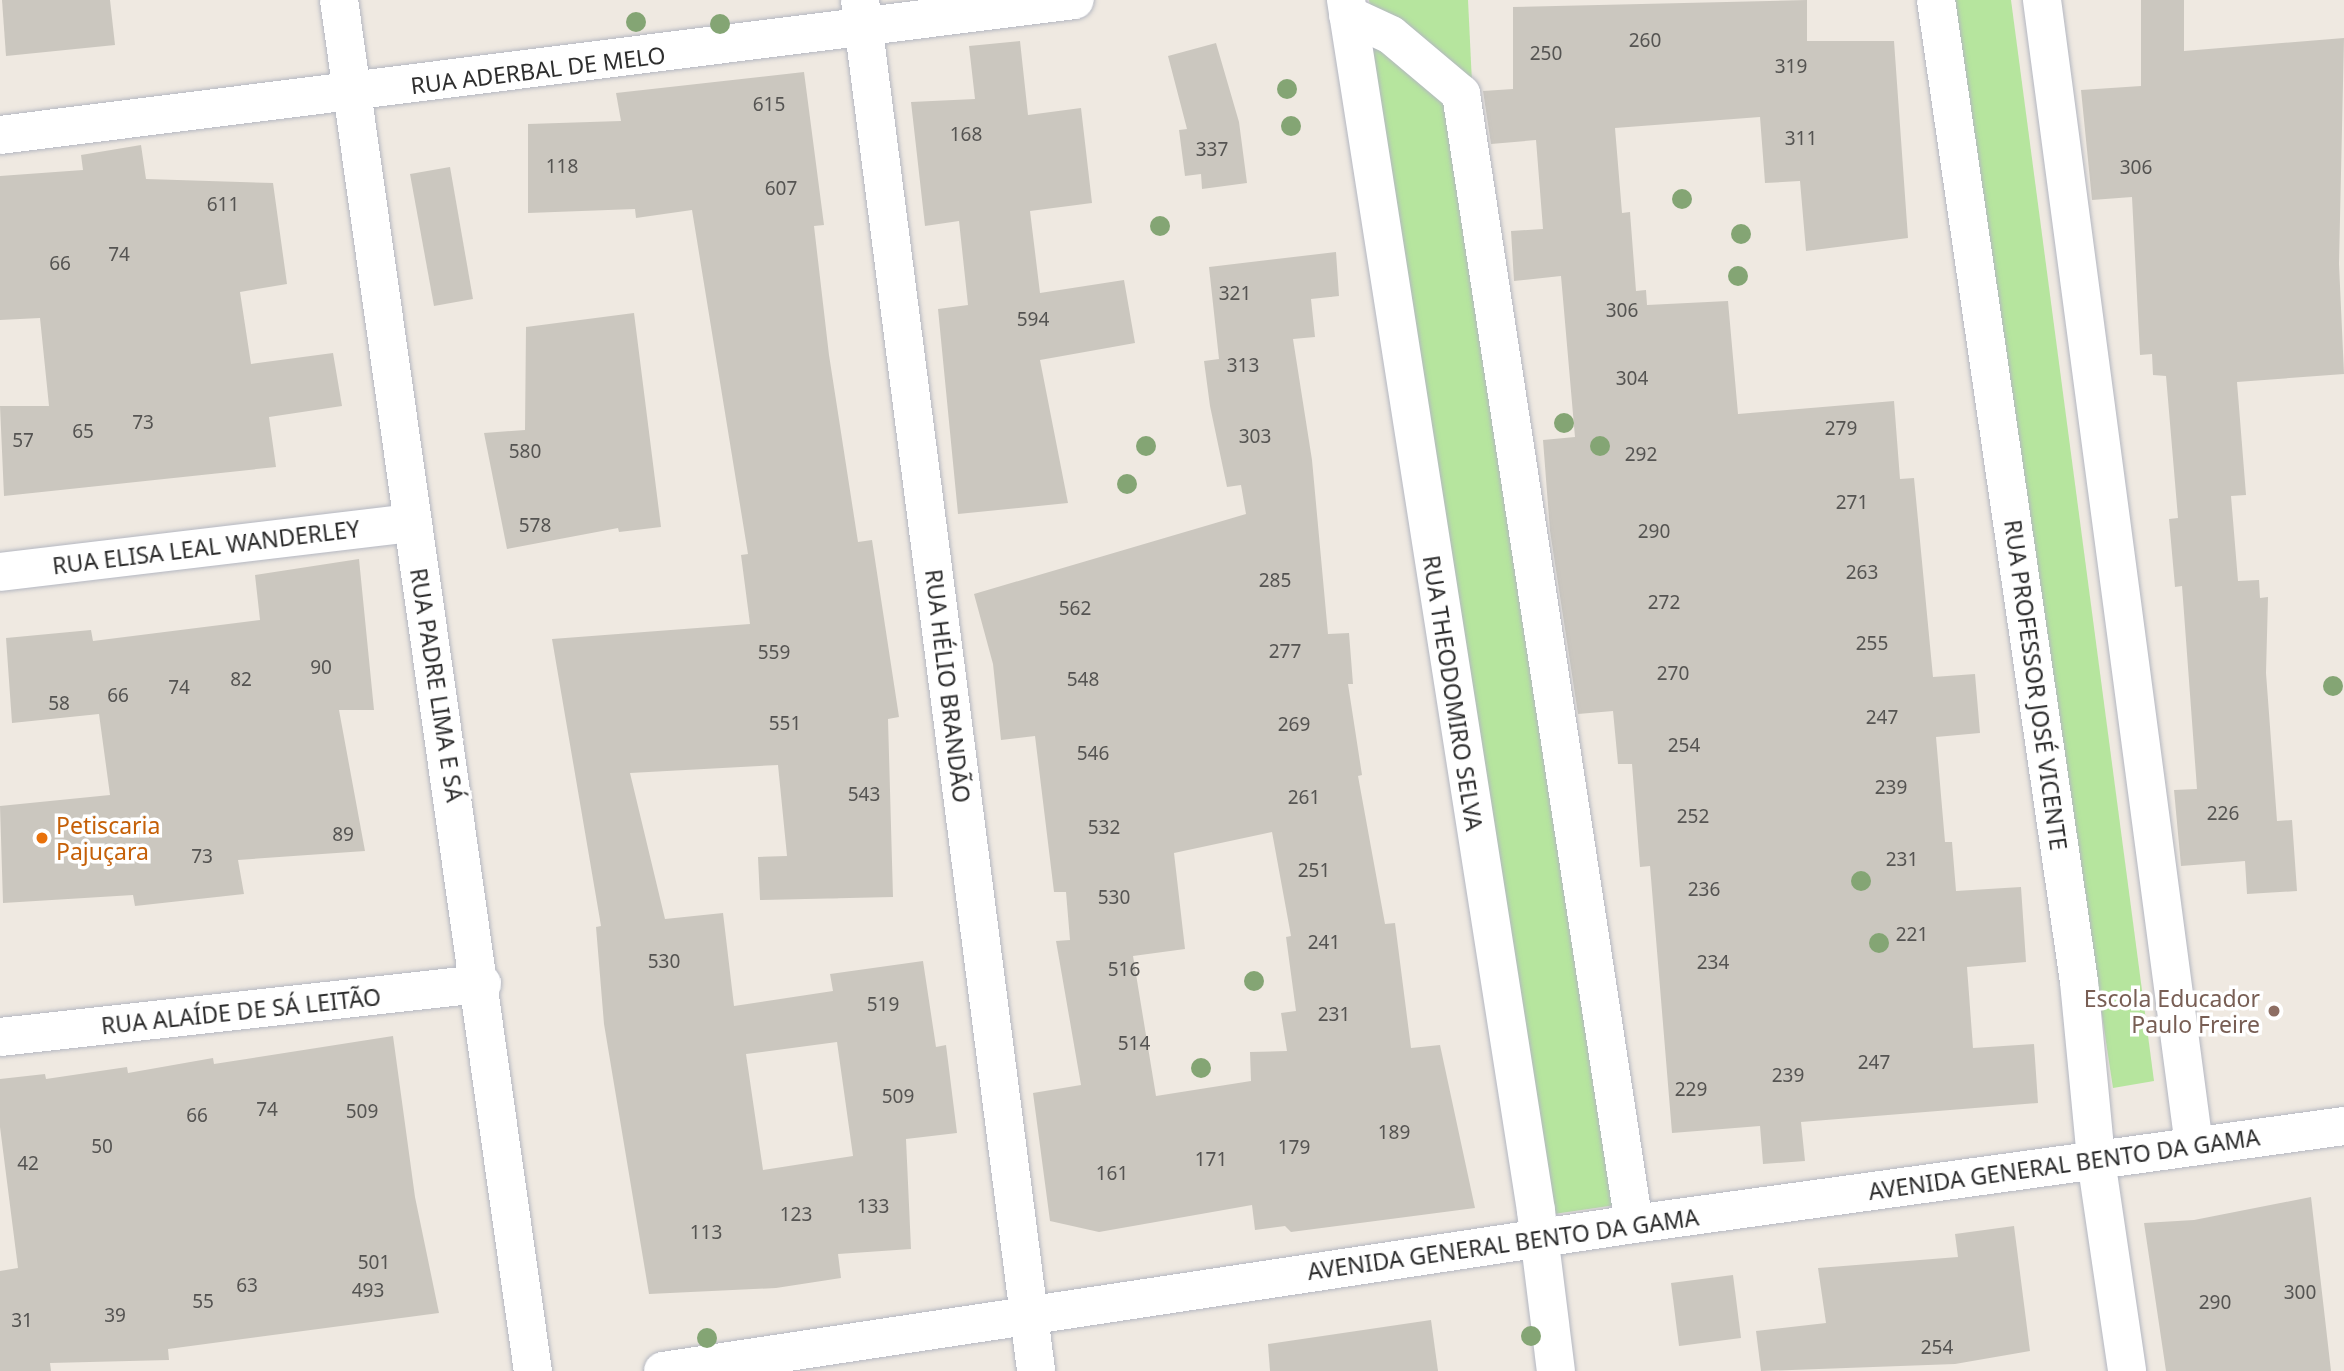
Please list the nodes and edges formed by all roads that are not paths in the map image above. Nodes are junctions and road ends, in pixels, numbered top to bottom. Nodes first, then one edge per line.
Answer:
1 (339, 0) edge
2 (1074, 0) edge
3 (1936, 0) edge
4 (2042, 0) edge
5 (1347, 7) edge
6 (862, 14) edge
7 (351, 94) junction
8 (0, 135) edge
9 (412, 523) junction
10 (0, 572) edge
11 (482, 984) junction
12 (0, 1037) edge
13 (2344, 1126) edge
14 (2194, 1146) junction
15 (2096, 1160) junction
16 (1634, 1224) junction
17 (1539, 1239) junction
18 (1028, 1312) junction
19 (533, 1371) edge
20 (663, 1371) edge
21 (1036, 1371) edge
22 (1556, 1371) edge
23 (2127, 1371) edge

1 - 7 street, RUA PADRE LIMA E SÁ
2 - 6 street, RUA ADERBAL DE MELO
3 - 15 street, RUA PROFESSOR JOSÉ VICENTE
4 - 14 street
5 - 16 street, RUA THEODOMIRO SELVA
5 - 17 street, RUA THEODOMIRO SELVA
6 - 7 street, RUA ADERBAL DE MELO
6 - 18 street, RUA HÉLIO BRANDÃO
7 - 8 street, RUA ADERBAL DE MELO
7 - 9 street, RUA PADRE LIMA E SÁ
9 - 10 street, RUA ELISA LEAL WANDERLEY
9 - 11 street, RUA PADRE LIMA E SÁ
11 - 12 street, RUA ALAÍDE DE SÁ LEITÃO
11 - 19 street, RUA PADRE LIMA E SÁ
13 - 14 street, AVENIDA GENERAL BENTO DA GAMA
14 - 15 street, AVENIDA GENERAL BENTO DA GAMA
15 - 16 street, AVENIDA GENERAL BENTO DA GAMA
15 - 23 street, RUA PROFESSOR JOSÉ VICENTE
16 - 17 street, AVENIDA GENERAL BENTO DA GAMA
17 - 18 street, AVENIDA GENERAL BENTO DA GAMA
17 - 22 street, RUA THEODOMIRO SELVA
18 - 20 street, AVENIDA GENERAL BENTO DA GAMA
18 - 21 street, RUA HÉLIO BRANDÃO

